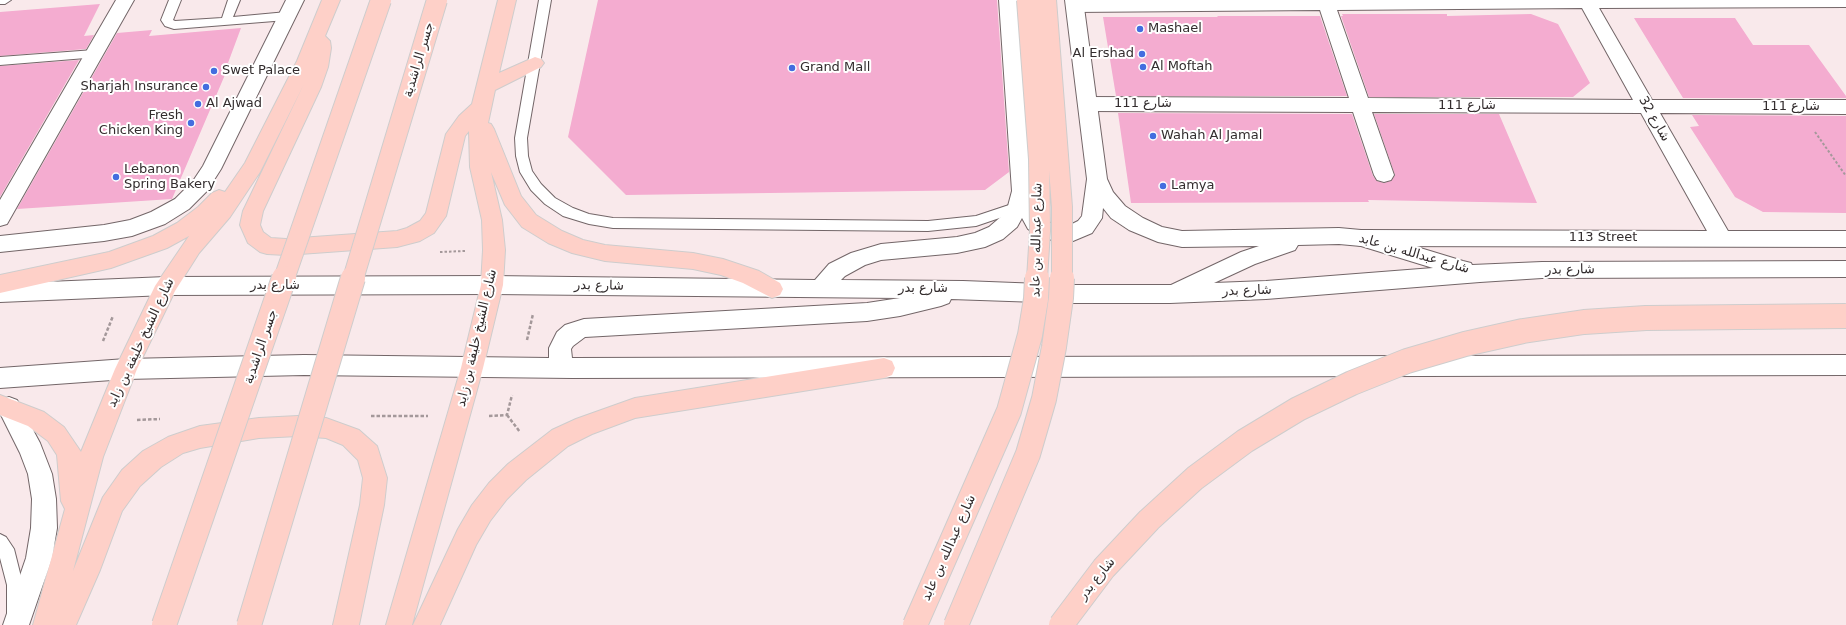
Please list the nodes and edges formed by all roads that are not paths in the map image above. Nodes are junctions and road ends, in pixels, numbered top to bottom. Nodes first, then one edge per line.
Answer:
1 (0, 0) edge
2 (5, 0) edge
3 (125, 0) edge
4 (175, 0) edge
5 (234, 0) edge
6 (331, 0) edge
7 (381, 0) edge
8 (437, 0) edge
9 (507, 0) edge
10 (545, 0) edge
11 (1008, 0) edge
12 (1027, 0) edge
13 (1046, 0) edge
14 (1587, 1) edge
15 (1326, 2) edge
16 (1844, 2) edge
17 (1074, 3) edge
18 (291, 8) edge
19 (226, 21) junction
20 (319, 30) junction
21 (94, 54) junction
22 (0, 61) edge
23 (306, 61) junction
24 (534, 63) junction
25 (485, 87) junction
26 (1087, 104) junction
27 (1360, 106) junction
28 (1647, 107) junction
29 (1846, 107) edge
30 (479, 113) junction
31 (1384, 174) dead end
32 (1097, 179) junction
33 (1020, 199) junction
34 (0, 218) edge
35 (1318, 237) junction
36 (1361, 238) junction
37 (1722, 238) junction
38 (1846, 238) edge
39 (0, 244) edge
40 (1846, 269) edge
41 (1480, 273) junction
42 (0, 284) edge
43 (166, 286) junction
44 (492, 286) junction
45 (772, 288) junction
46 (820, 289) junction
47 (963, 290) junction
48 (0, 293) edge
49 (1170, 294) junction
50 (1846, 316) edge
51 (1846, 365) edge
52 (472, 368) junction
53 (572, 368) junction
54 (884, 368) junction
55 (126, 369) junction
56 (0, 378) edge
57 (4, 406) edge
58 (73, 527) junction
59 (0, 542) edge
60 (15, 625) edge
61 (46, 625) edge
62 (63, 625) edge
63 (164, 625) edge
64 (248, 625) edge
65 (346, 625) edge
66 (399, 625) edge
67 (426, 625) edge
68 (915, 625) edge
69 (956, 625) edge
70 (1061, 625) edge

1 - 2 lane
3 - 21 main road
4 - 19 lane
5 - 19 lane
6 - 20 main road, شارع الشيخ خليفة بن زايد
7 - 63 main road, جسر الراشدية, bridge
8 - 64 main road, جسر الراشدية, bridge
9 - 25 main road, شارع الشيخ خليفة بن زايد
10 - 24 lane
11 - 33 main road, شارع عبدالله بن عابد
12 - 68 main road, شارع عبدالله بن عابد, bridge
13 - 69 main road, شارع عبدالله بن عابد, bridge
14 - 15 main road
14 - 16 main road
14 - 28 main road, شارع 32
15 - 17 main road
15 - 27 main road
17 - 26 main road, شارع عبدالله بن عابد
18 - 19 lane
18 - 39 main road
20 - 23 main road, شارع الشيخ خليفة بن زايد
20 - 30 main road
21 - 22 lane
21 - 34 main road
23 - 42 main road
23 - 43 main road, شارع الشيخ خليفة بن زايد
24 - 25 main road
24 - 33 lane
25 - 30 main road, شارع الشيخ خليفة بن زايد
26 - 27 main road, شارع 111
26 - 32 main road, شارع عبدالله بن عابد
27 - 28 main road, شارع 111
27 - 31 main road
28 - 29 main road, شارع 111
28 - 37 main road, شارع 32
30 - 44 main road, شارع الشيخ خليفة بن زايد
30 - 45 main road
32 - 33 main road
32 - 35 main road, شارع عبدالله بن عابد
33 - 46 main road, شارع عبدالله بن عابد
35 - 36 main road, شارع عبدالله بن عابد
35 - 49 main road
36 - 37 main road, 113 Street
36 - 41 main road, شارع عبدالله بن عابد
37 - 38 main road, 113 Street
40 - 41 main road, شارع بدر
41 - 49 main road, شارع بدر
43 - 44 main road, شارع بدر
43 - 48 main road, شارع بدر
43 - 55 main road, شارع الشيخ خليفة بن زايد
44 - 45 main road, شارع بدر
44 - 52 main road, شارع الشيخ خليفة بن زايد
45 - 46 main road, شارع بدر
46 - 47 main road, شارع بدر
47 - 49 main road, شارع بدر
47 - 53 main road
50 - 70 main road, شارع بدر, bridge
51 - 54 main road
52 - 53 main road
52 - 55 main road
52 - 66 main road, شارع الشيخ خليفة بن زايد
53 - 54 main road
54 - 67 main road
55 - 56 main road
55 - 58 main road, شارع الشيخ خليفة بن زايد
57 - 58 main road
57 - 60 main road
58 - 61 main road, شارع الشيخ خليفة بن زايد
59 - 60 lane
62 - 65 main road

